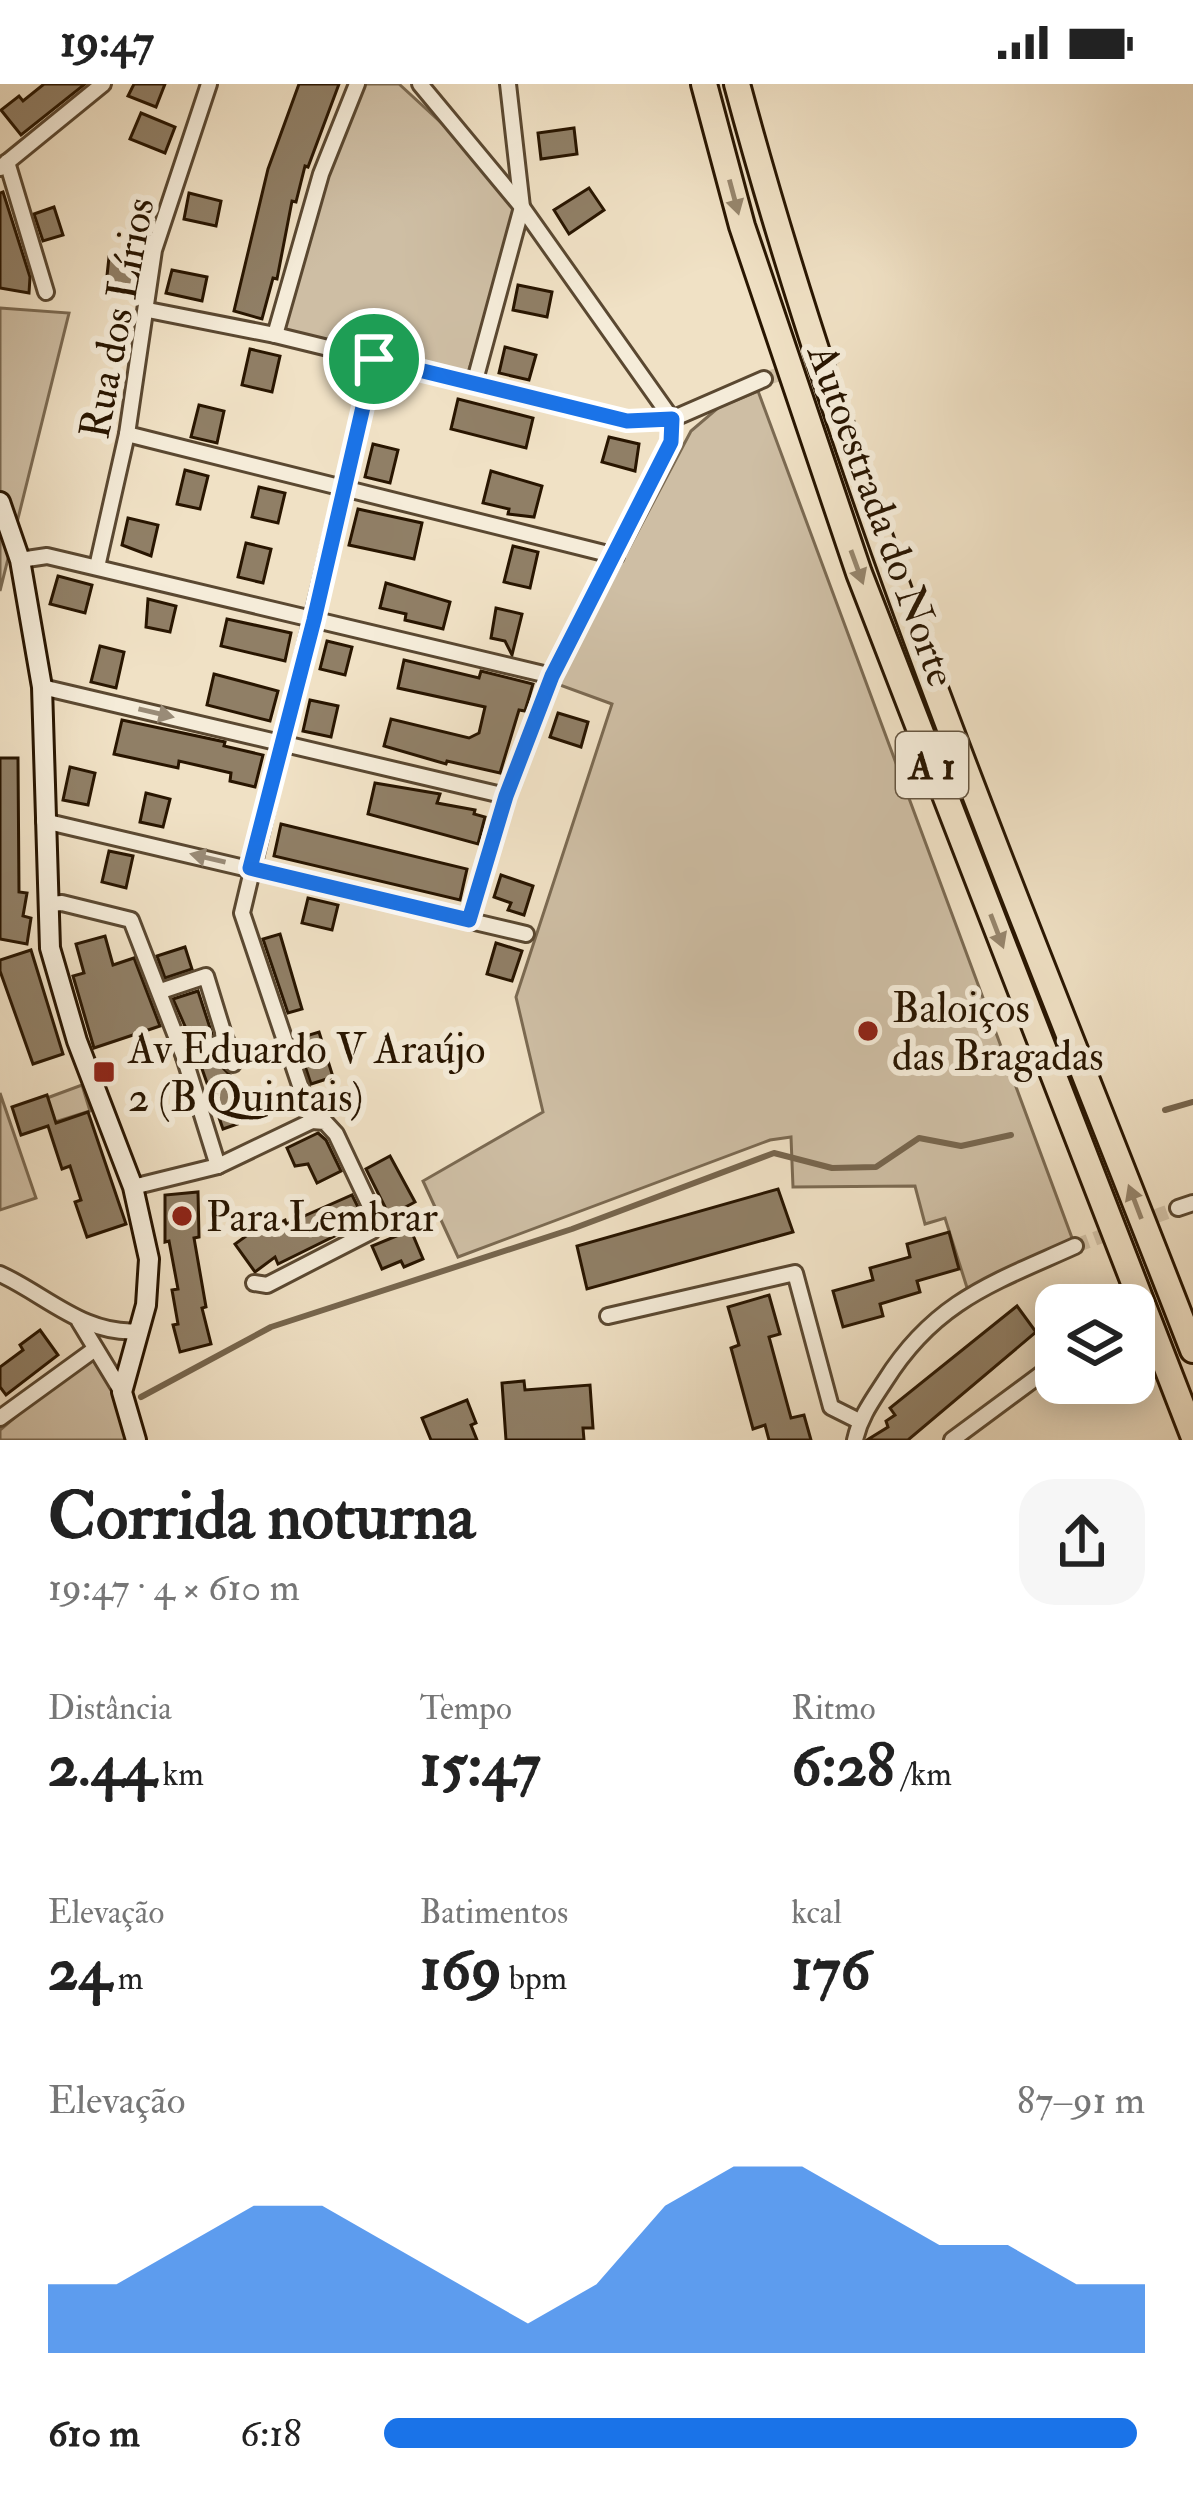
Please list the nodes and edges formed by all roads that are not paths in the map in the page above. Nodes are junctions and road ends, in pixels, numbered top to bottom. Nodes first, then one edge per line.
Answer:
1 (103, 84) edge
2 (209, 84) edge
3 (358, 84) edge
4 (421, 84) edge
5 (508, 84) edge
6 (704, 84) edge
7 (736, 84) edge
8 (3, 165) edge
9 (522, 207) junction
10 (46, 292) dead end
11 (148, 310) junction
12 (275, 335) junction
13 (374, 359) junction
14 (764, 379) tunnel mouth
15 (474, 384) junction
16 (672, 419) junction
17 (127, 434) junction
18 (344, 488) junction
19 (0, 502) edge
20 (616, 556) junction
21 (20, 560) junction
22 (97, 567) junction
23 (314, 620) junction
24 (552, 676) junction
25 (42, 687) junction
26 (283, 743) junction
27 (506, 796) junction
28 (44, 820) junction
29 (250, 868) junction
30 (49, 904) junction
31 (469, 920) junction
32 (526, 934) dead end
33 (160, 991) junction
34 (226, 1040) junction
35 (184, 1057) junction
36 (233, 1064) dead end
37 (312, 1121) junction
38 (218, 1166) junction
39 (133, 1187) junction
40 (1075, 1246) tunnel mouth
41 (0, 1274) edge
42 (254, 1282) dead end
43 (608, 1316) dead end
44 (79, 1321) junction
45 (139, 1331) junction
46 (95, 1349) junction
47 (1193, 1350) edge
48 (1035, 1379) edge
49 (122, 1391) junction
50 (0, 1418) edge
51 (859, 1421) junction
52 (1193, 1435) edge
53 (136, 1440) edge
54 (855, 1440) edge
55 (952, 1440) edge

1 - 8 street
2 - 11 street, Rua dos Lírios
3 - 12 street
4 - 9 street
5 - 9 street
6 -> 52 highway, Autoestrada do Norte / A 1
47 -> 7 highway, Autoestrada do Norte / A 1
8 - 10 street
9 - 15 street
9 - 16 street
11 - 12 street
11 - 17 street, Rua dos Lírios
12 - 13 street
13 - 15 street
13 - 18 street
14 - 16 street
15 - 16 street
16 - 20 street
17 - 18 street
17 - 22 street, Rua dos Lírios
18 - 20 street
18 - 23 street
19 - 21 street
20 - 24 street
21 - 22 street
21 - 25 street
22 - 23 street
23 - 24 street
23 - 26 street
24 - 27 street
25 -> 26 street
25 - 28 street
26 - 27 street
26 - 29 street
27 - 31 street
29 -> 28 street
28 - 30 street
29 - 31 street
29 - 37 street
30 - 33 street
30 - 39 street
31 - 32 street
33 - 34 street
33 - 35 street
34 - 35 street
34 - 36 street
35 - 38 street
37 - 38 street
37 - 42 street
38 - 39 street
39 - 45 street
40 - 51 street
41 - 44 street
43 - 51 street
44 - 45 street
44 - 46 street
45 - 49 street
46 - 49 street
46 - 50 street
48 - 55 street
49 - 53 street
51 - 54 street

